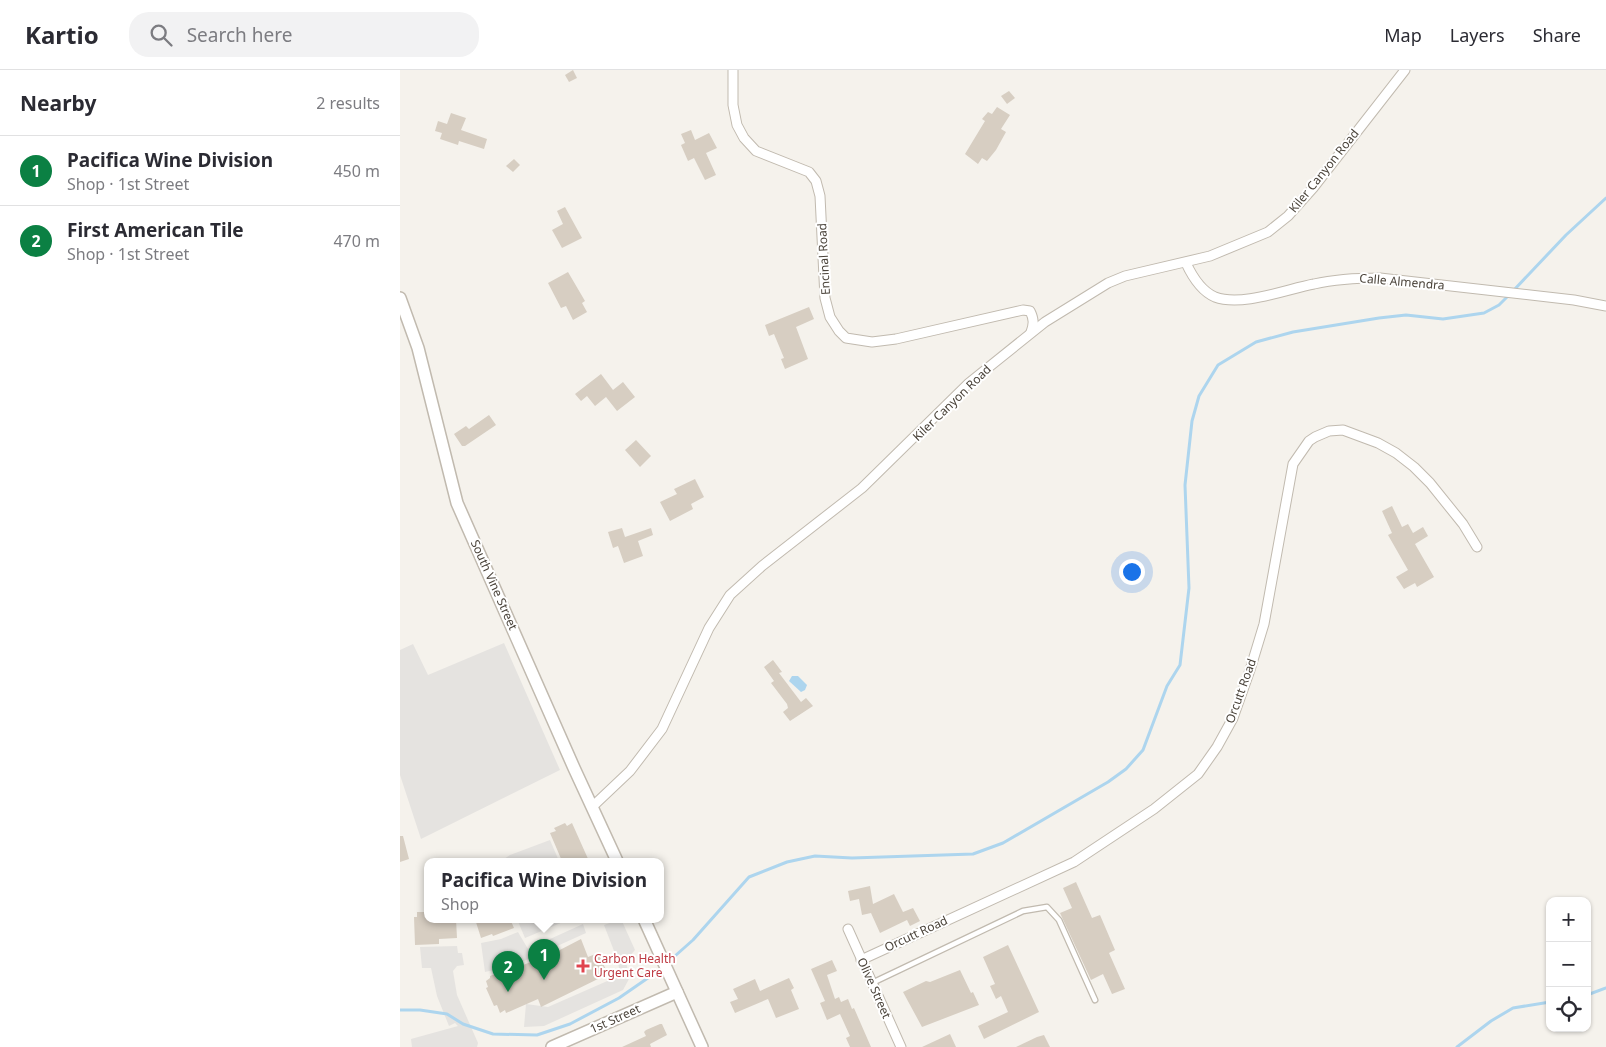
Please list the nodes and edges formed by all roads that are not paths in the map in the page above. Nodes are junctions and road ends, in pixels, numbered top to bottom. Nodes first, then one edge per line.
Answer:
1 (733, 70) edge
2 (1405, 70) edge
3 (1186, 262) junction
4 (400, 298) edge
5 (1606, 306) edge
6 (1031, 332) junction
7 (1477, 547) dead end
8 (592, 806) junction
9 (616, 858) edge
10 (646, 923) edge
11 (848, 929) dead end
12 (862, 960) junction
13 (872, 983) junction
14 (677, 992) junction
15 (1095, 1000) dead end
16 (552, 1047) edge
17 (702, 1047) edge
18 (901, 1047) edge

1 - 6 street, Encinal Road
2 - 3 street, Kiler Canyon Road
3 - 5 street, Calle Almendra
3 - 6 street, Kiler Canyon Road
4 - 8 street, South Vine Street
6 - 8 street, Kiler Canyon Road
7 - 12 street, Orcutt Road
8 - 9 street, South Vine Street
10 - 14 street
11 - 12 street, Olive Street
12 - 13 street, Olive Street
13 - 15 lane
13 - 18 street, Olive Street
14 - 16 street, 1st Street
14 - 17 street

